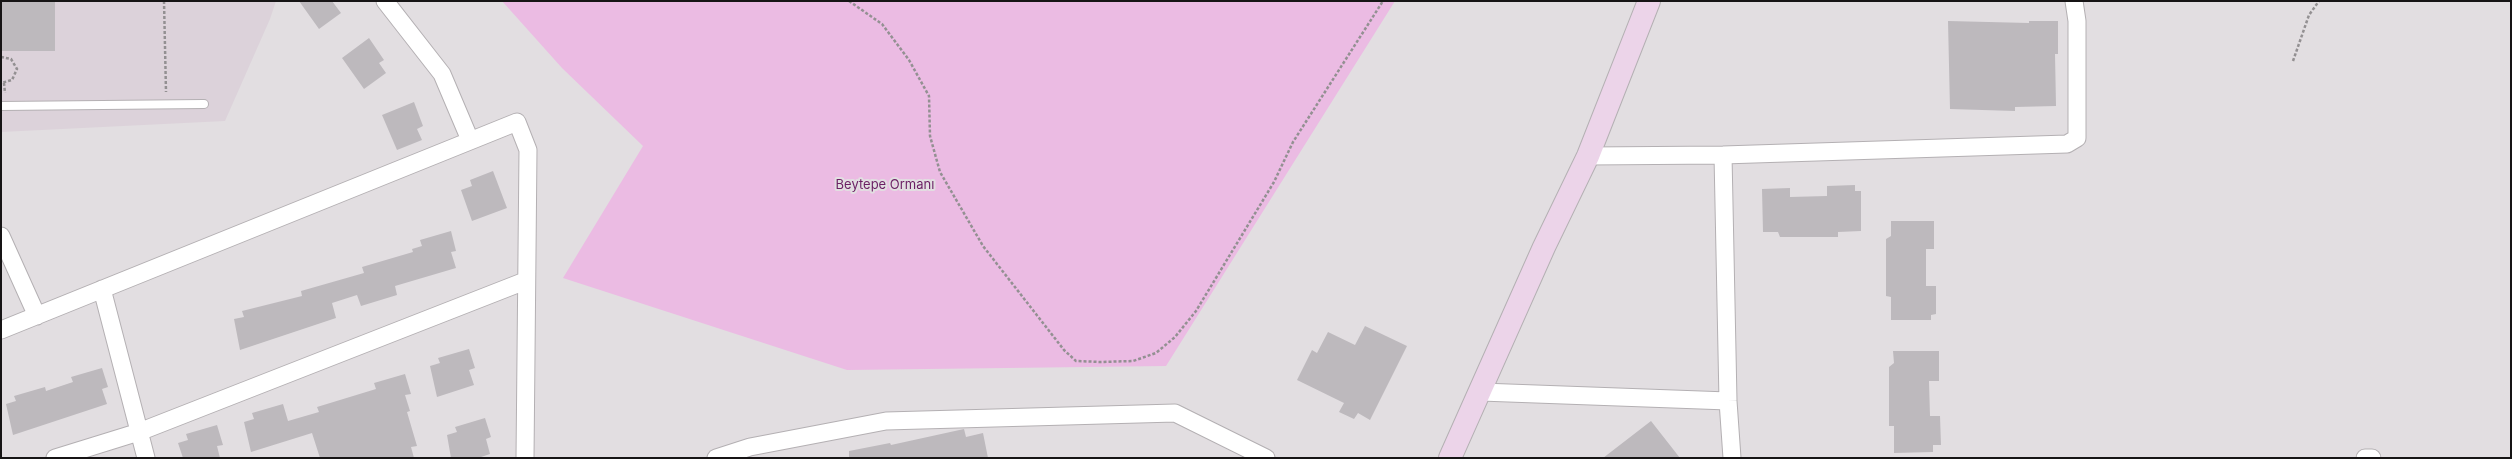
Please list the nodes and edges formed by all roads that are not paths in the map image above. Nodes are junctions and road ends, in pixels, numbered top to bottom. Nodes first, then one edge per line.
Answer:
1 (385, 1) edge
2 (1649, 1) edge
3 (2074, 1) edge
4 (204, 104) dead end
5 (1, 106) edge
6 (470, 140) junction
7 (1723, 155) junction
8 (1588, 156) junction
9 (1, 236) edge
10 (525, 281) junction
11 (102, 289) junction
12 (37, 316) junction
13 (1, 330) edge
14 (1481, 392) junction
15 (1728, 401) junction
16 (139, 432) junction
17 (55, 458) edge
18 (146, 458) edge
19 (525, 458) edge
20 (716, 458) edge
21 (1266, 458) edge
22 (1450, 458) edge
23 (1732, 458) edge
24 (2365, 458) edge
25 (2372, 458) edge

1 - 6 street
2 - 8 street
3 - 7 street
4 - 5 lane
6 - 10 street
6 - 11 street
7 - 8 street
7 - 15 street
8 - 14 street
9 - 12 street
10 - 16 street
10 - 19 street
11 - 12 street
11 - 16 street
12 - 13 street
14 - 15 street
14 - 22 street
15 - 23 street
16 - 17 street
16 - 18 street
20 - 21 street
24 - 25 street

